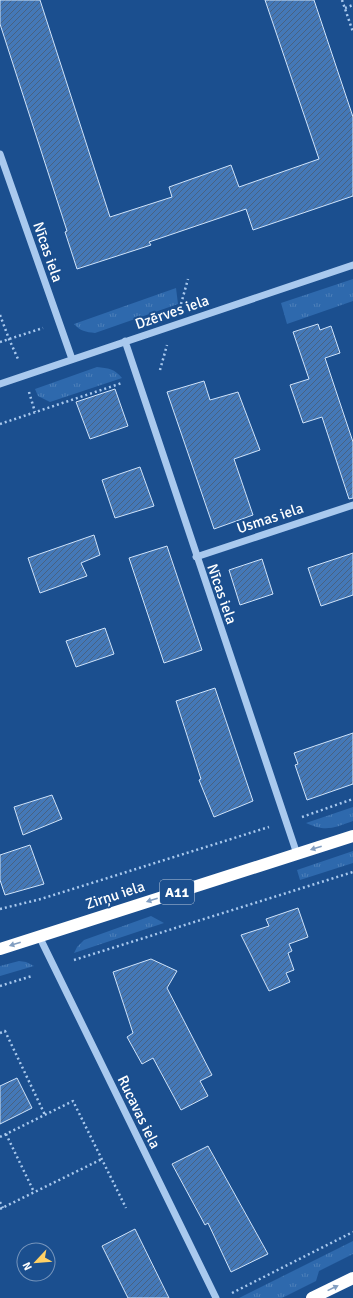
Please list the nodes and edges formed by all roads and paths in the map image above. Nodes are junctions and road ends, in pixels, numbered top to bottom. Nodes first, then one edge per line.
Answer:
1 (342, 0) edge
2 (353, 5) edge
3 (345, 8) junction
4 (353, 32) edge
5 (0, 154) edge
6 (353, 264) edge
7 (188, 279) dead end
8 (180, 304) dead end
9 (0, 316) edge
10 (50, 325) dead end
11 (9, 339) junction
12 (169, 340) dead end
13 (124, 341) junction
14 (0, 342) edge
15 (72, 359) junction
16 (18, 360) dead end
17 (160, 370) dead end
18 (122, 382) dead end
19 (0, 384) edge
20 (28, 389) dead end
21 (35, 412) junction
22 (0, 424) edge
23 (353, 504) edge
24 (196, 557) junction
25 (353, 799) edge
26 (301, 817) dead end
27 (270, 827) dead end
28 (353, 836) edge
29 (297, 854) junction
30 (353, 872) edge
31 (0, 909) edge
32 (39, 936) junction
33 (0, 949) edge
34 (74, 960) dead end
35 (32, 976) dead end
36 (0, 986) edge
37 (0, 1033) edge
38 (45, 1115) junction
39 (6, 1134) junction
40 (0, 1137) edge
41 (102, 1158) junction
42 (34, 1192) junction
43 (0, 1202) edge
44 (126, 1208) dead end
45 (1, 1209) edge
46 (353, 1232) edge
47 (353, 1278) edge
48 (228, 1294) dead end
49 (216, 1298) edge
50 (312, 1298) edge

1 - 3 path
2 - 3 path
3 - 4 path
5 - 15 street, Nīcas iela
6 - 13 street, Dzērves iela
7 - 8 path
9 - 11 path
10 - 11 path
11 - 14 path
11 - 16 path
12 - 17 path
13 - 15 street, Dzērves iela
13 - 24 street, Nīcas iela
15 - 19 street, Dzērves iela
18 - 21 path
20 - 21 path
21 - 22 path
23 - 24 street, Usmas iela
24 - 29 street, Nīcas iela
25 - 26 path
27 - 31 path
28 -> 29 highway, Zirņu iela / A11
29 -> 32 highway, Zirņu iela / A11
30 - 34 path
32 -> 33 highway, Zirņu iela / A11
32 - 49 street, Rucavas iela
35 - 36 path
37 - 38 path
38 - 39 path
38 - 41 path
39 - 40 path
39 - 42 path
41 - 42 path
41 - 44 path
42 - 45 path
43 - 45 path
46 - 48 path
50 -> 47 highway

